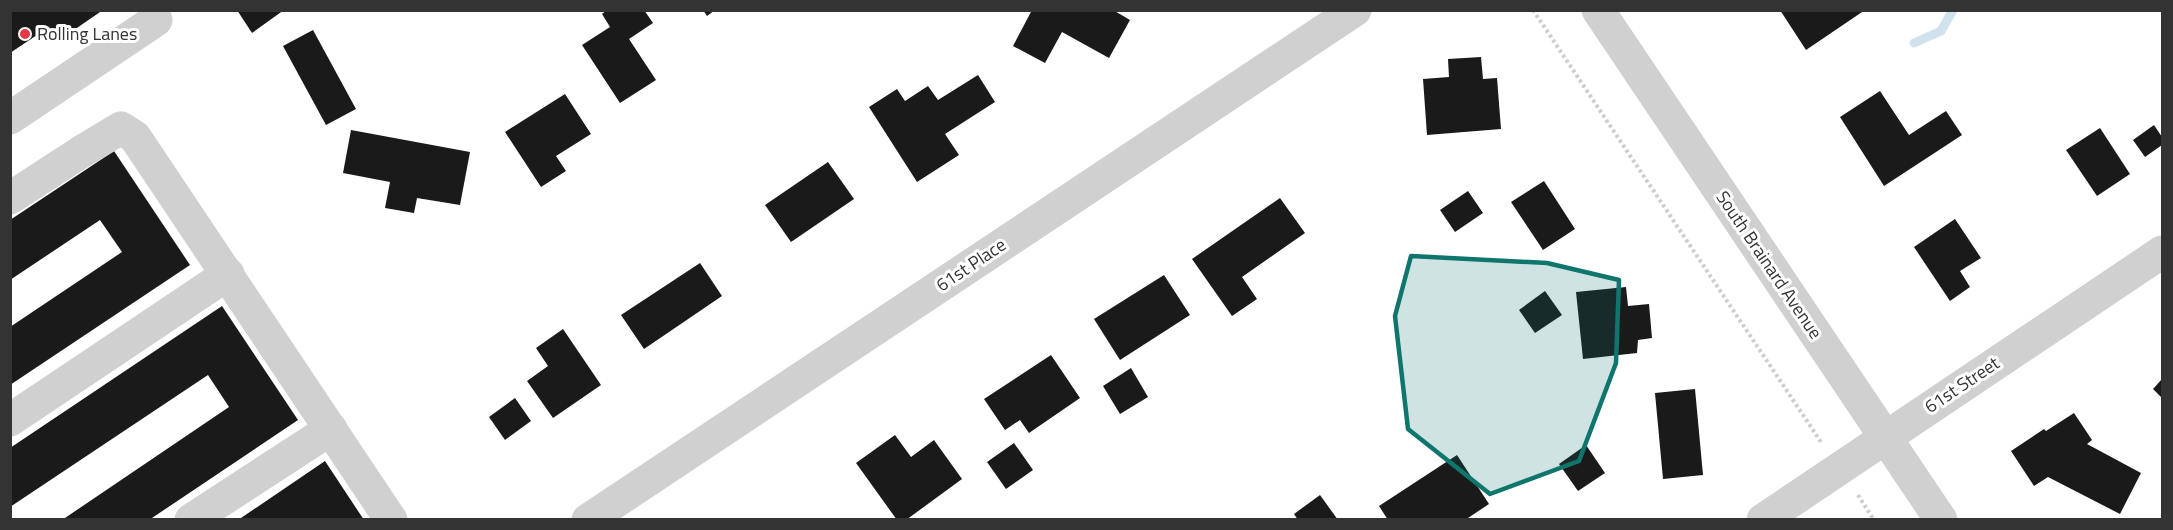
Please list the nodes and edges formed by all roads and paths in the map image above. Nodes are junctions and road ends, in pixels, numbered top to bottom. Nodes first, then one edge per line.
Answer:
1 (1355, 10) edge
2 (1533, 10) edge
3 (1598, 10) edge
4 (156, 20) dead end
5 (10, 118) edge
6 (10, 198) edge
7 (2163, 252) edge
8 (228, 274) junction
9 (10, 420) edge
10 (331, 429) junction
11 (1885, 437) junction
12 (1839, 469) junction
13 (191, 519) edge
14 (392, 519) edge
15 (588, 519) edge
16 (1763, 519) edge
17 (1874, 519) edge
18 (1941, 519) edge

1 - 15 street, 61st Place
2 - 12 path
3 - 11 street, South Brainard Avenue
4 - 5 street
6 - 8 street
7 - 11 street, 61st Street
8 - 9 street
8 - 10 street
10 - 13 street
10 - 14 street
11 - 12 street, 61st Street
11 - 18 street, South Brainard Avenue
12 - 16 street, 61st Street
12 - 17 path

